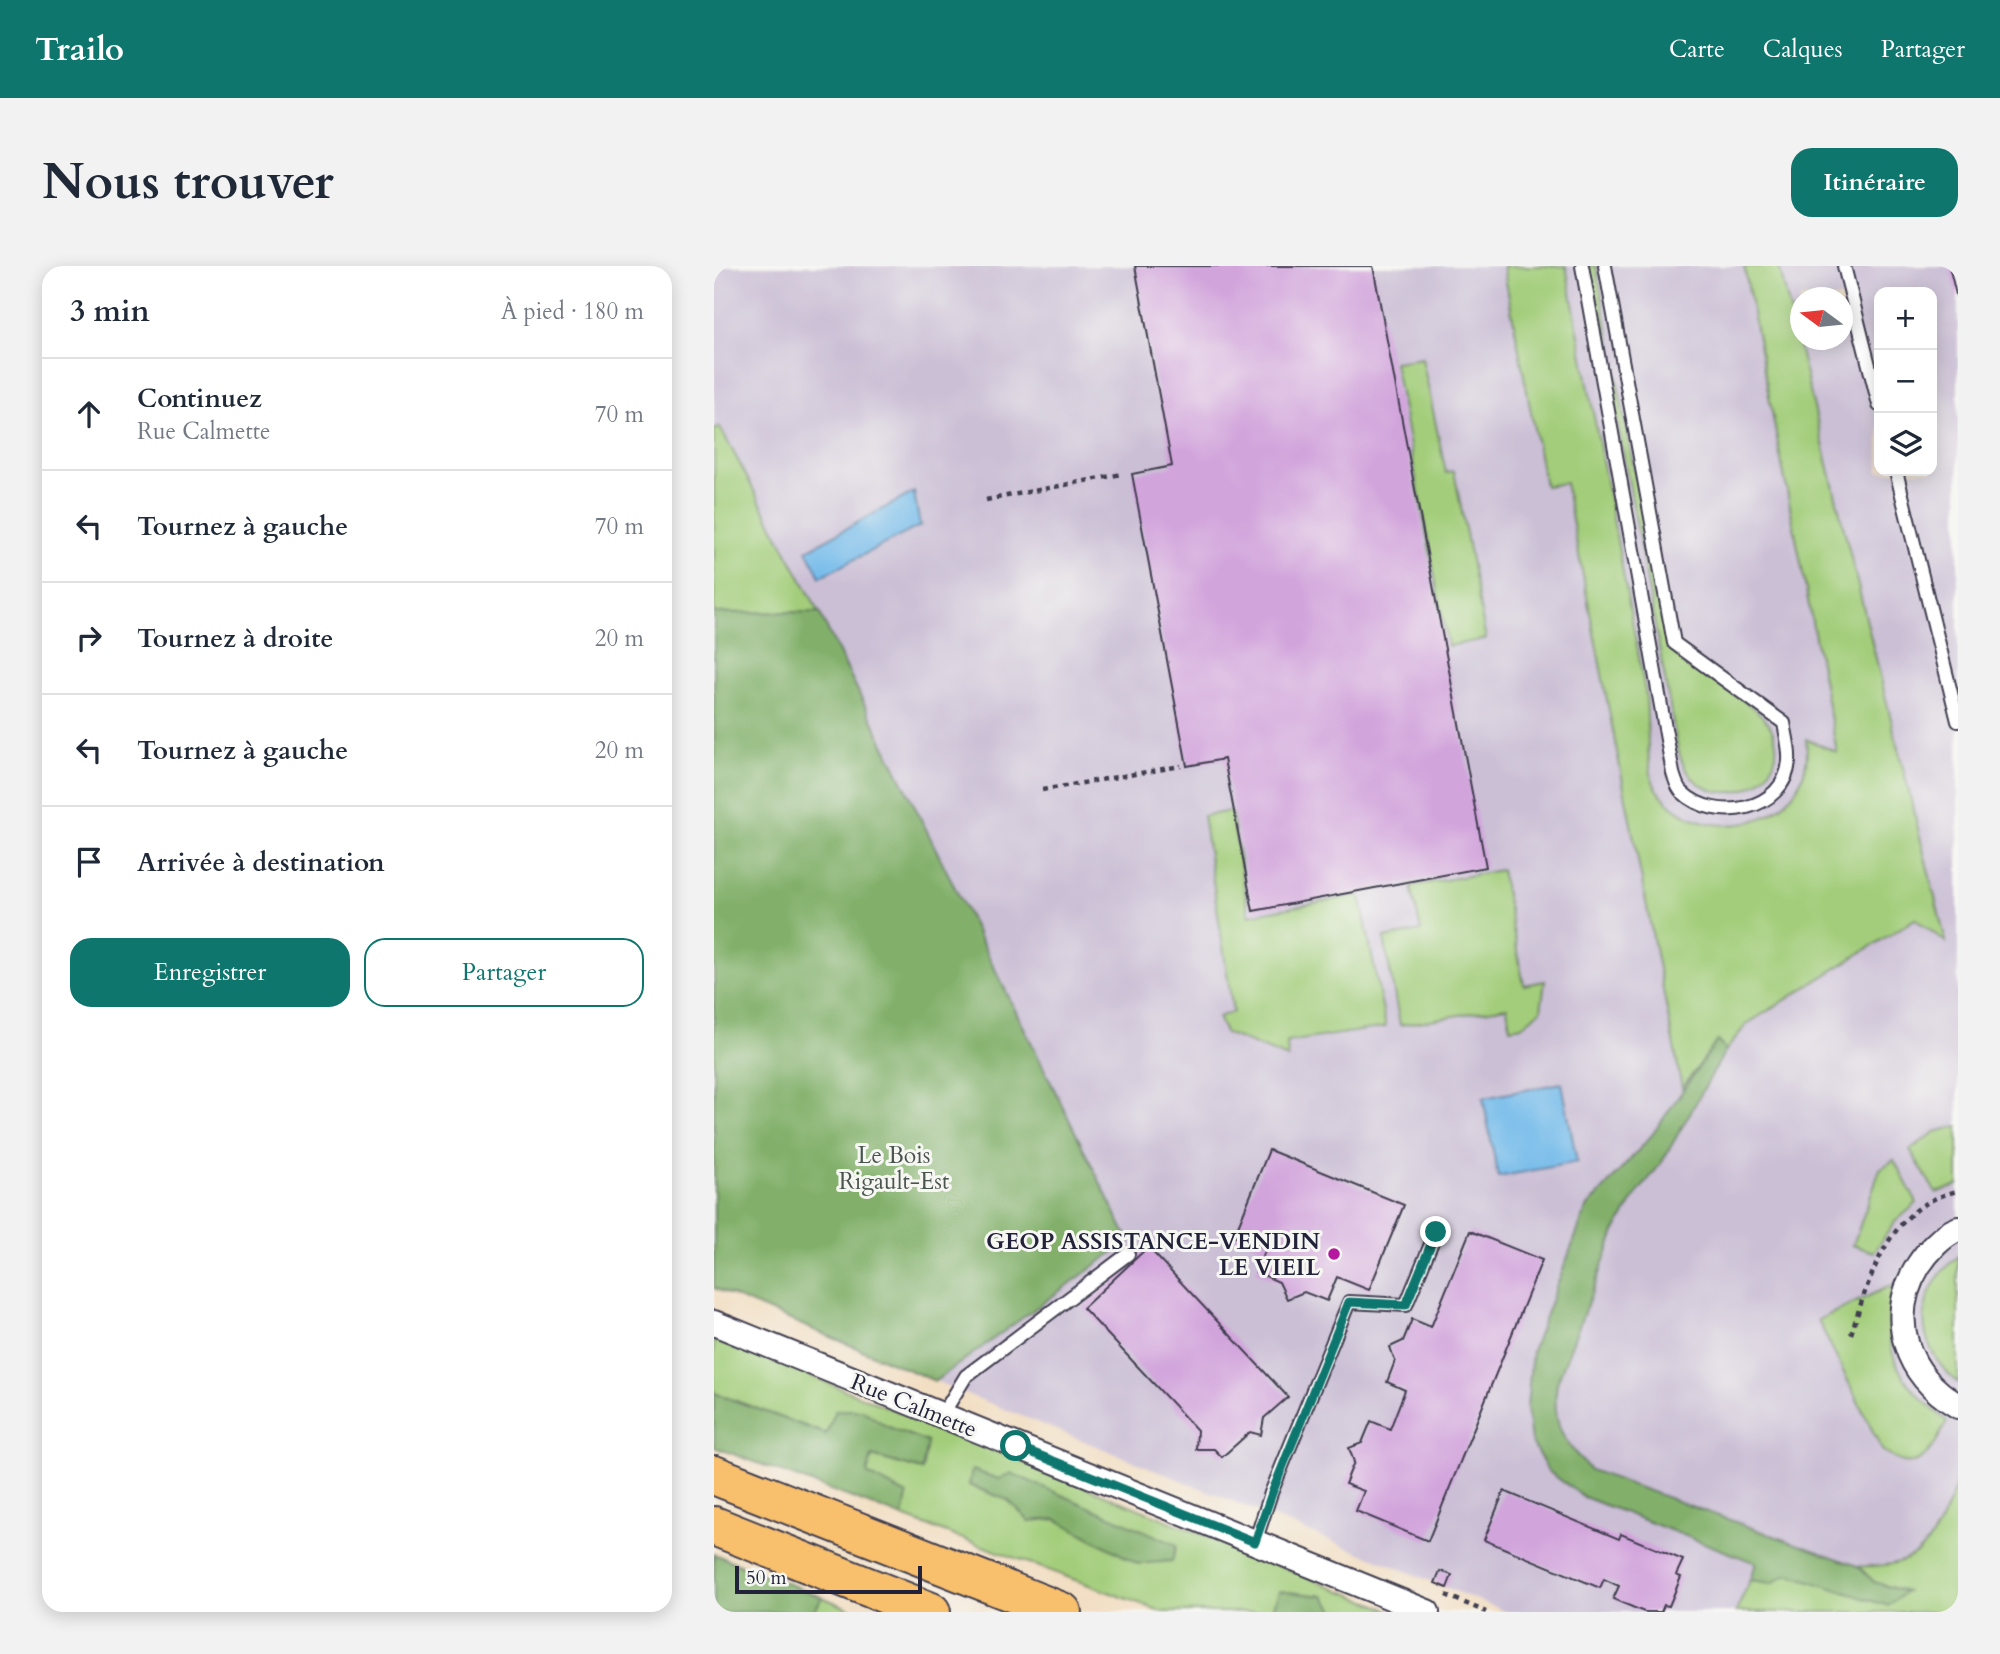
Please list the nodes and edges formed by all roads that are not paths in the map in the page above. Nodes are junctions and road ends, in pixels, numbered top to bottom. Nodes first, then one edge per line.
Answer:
1 (1581, 266) edge
2 (1605, 266) edge
3 (1844, 266) edge
4 (1874, 385) edge
5 (1897, 476) edge
6 (1958, 721) edge
7 (1958, 1229) edge
8 (1436, 1232) dead end
9 (1128, 1254) dead end
10 (714, 1323) edge
11 (1958, 1406) edge
12 (941, 1417) junction
13 (714, 1475) edge
14 (714, 1526) edge
15 (1255, 1542) junction
16 (931, 1612) edge
17 (1062, 1612) edge
18 (1427, 1612) edge

1 - 2 lane
3 - 4 lane
5 - 6 lane
7 - 11 street
8 - 15 lane
9 - 12 lane
10 - 12 street, Rue Calmette
12 - 15 street, Rue Calmette
13 - 17 highway
14 - 16 highway
15 - 18 street, Rue Calmette

